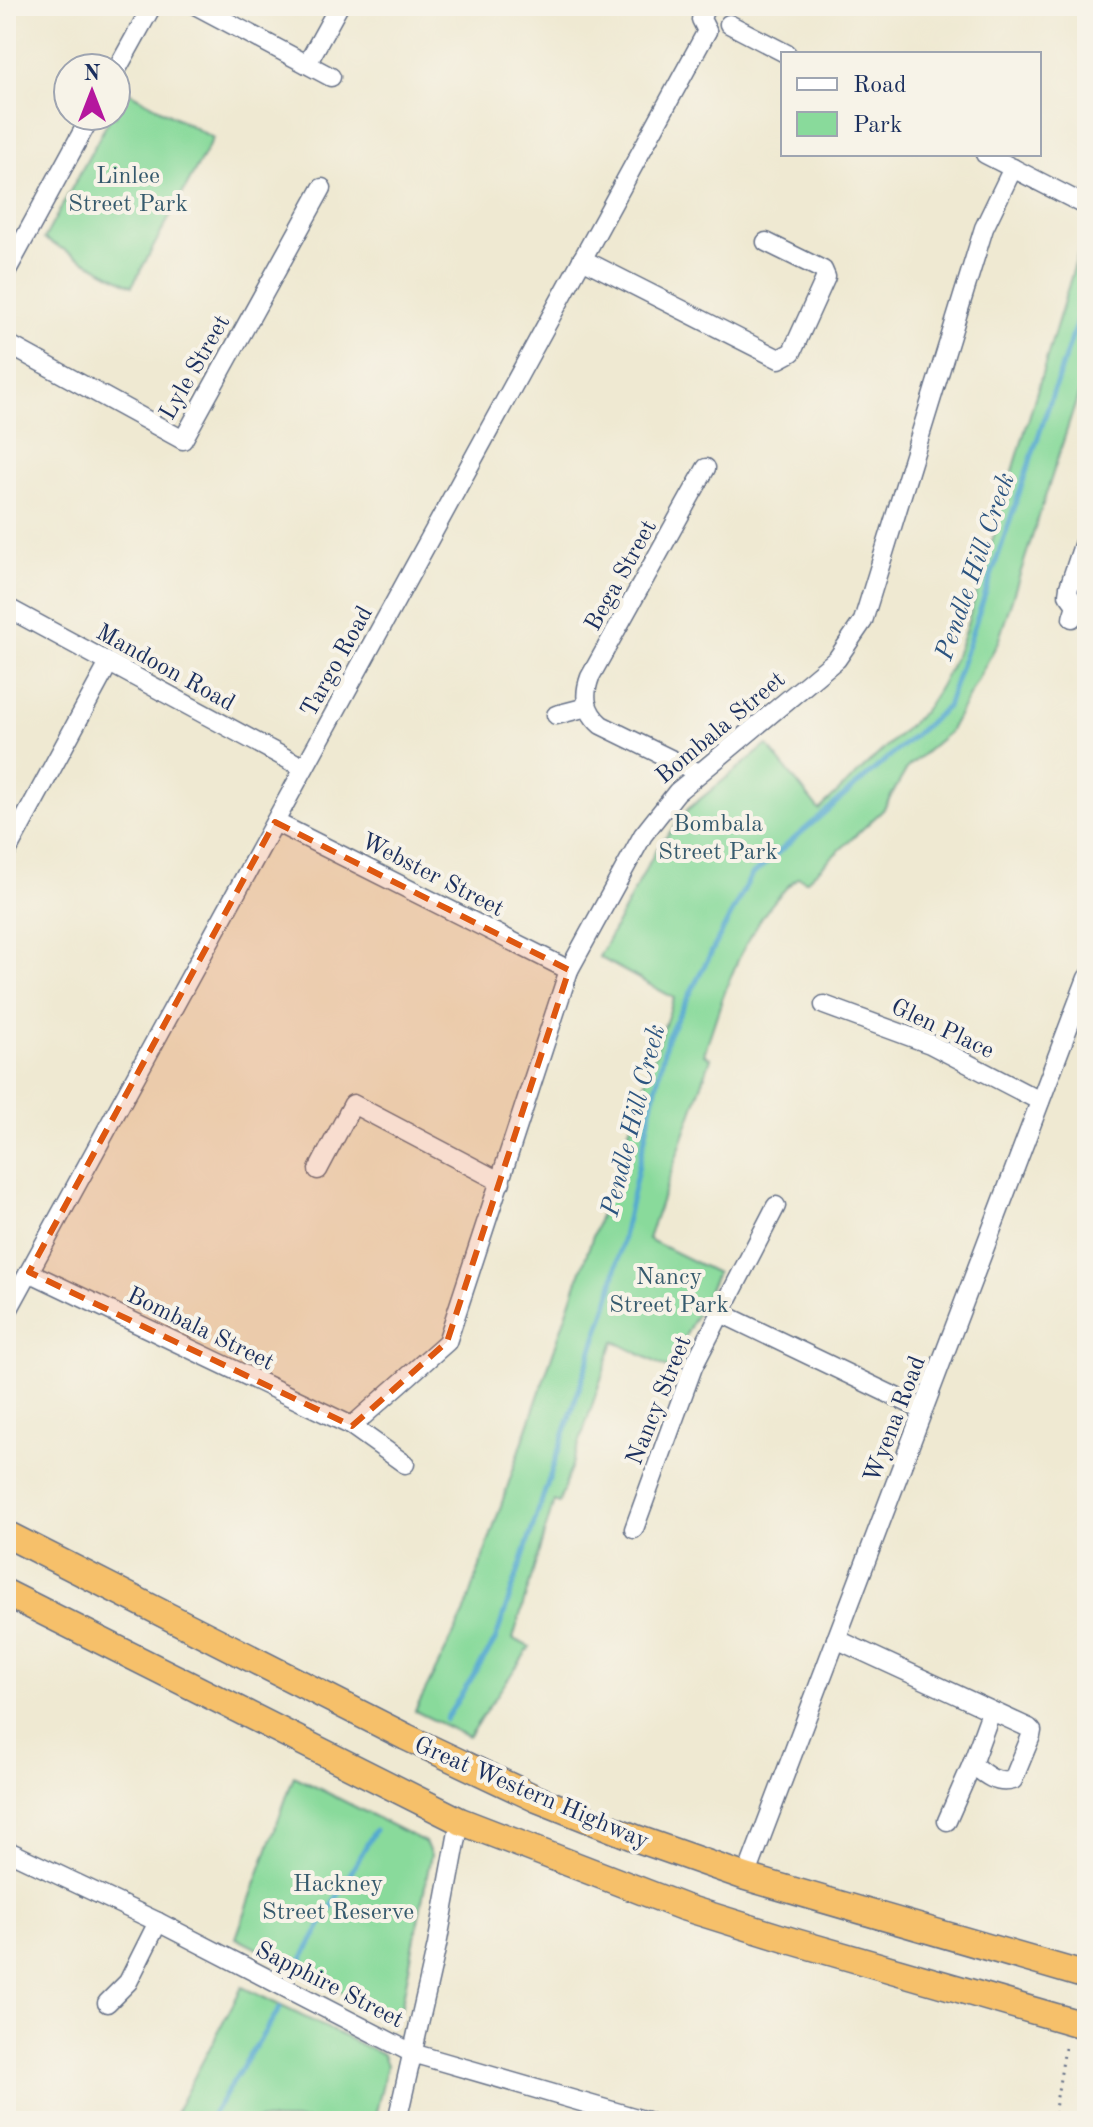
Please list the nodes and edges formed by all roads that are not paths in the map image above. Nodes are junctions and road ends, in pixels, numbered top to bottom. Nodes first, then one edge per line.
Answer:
1 (152, 6) edge
2 (197, 6) edge
3 (339, 6) edge
4 (722, 6) edge
5 (704, 14) edge
6 (729, 24) junction
7 (127, 52) edge
8 (783, 52) edge
9 (307, 64) junction
10 (331, 77) dead end
11 (82, 132) edge
12 (989, 156) edge
13 (1013, 168) junction
14 (322, 188) dead end
15 (1087, 206) edge
16 (766, 242) dead end
17 (582, 259) junction
18 (6, 272) edge
19 (6, 343) edge
20 (706, 468) dead end
21 (1087, 533) edge
22 (6, 607) edge
23 (1072, 618) dead end
24 (109, 663) junction
25 (587, 707) junction
26 (556, 715) dead end
27 (304, 768) junction
28 (699, 773) junction
29 (275, 822) junction
30 (6, 853) edge
31 (569, 970) junction
32 (1087, 978) edge
33 (824, 1005) dead end
34 (1040, 1101) junction
35 (318, 1170) dead end
36 (501, 1182) junction
37 (776, 1206) dead end
38 (29, 1272) junction
39 (721, 1313) junction
40 (6, 1314) edge
41 (923, 1410) junction
42 (352, 1426) junction
43 (405, 1464) dead end
44 (634, 1529) dead end
45 (6, 1534) edge
46 (6, 1593) edge
47 (836, 1639) junction
48 (991, 1712) junction
49 (972, 1764) junction
50 (460, 1821) junction
51 (947, 1821) dead end
52 (6, 1850) edge
53 (746, 1877) junction
54 (158, 1922) junction
55 (1087, 1976) edge
56 (107, 2003) dead end
57 (1078, 2023) edge
58 (412, 2053) junction
59 (397, 2121) edge
60 (647, 2121) edge

1 - 7 street
2 - 9 street
3 - 9 street
4 - 6 street
5 - 6 street
5 - 17 street, Targo Road
6 - 8 street
9 - 10 street
11 - 18 street
12 - 13 street
13 - 15 street
13 - 28 street, Bombala Street
14 - 19 street, Lyle Street
16 - 17 street
17 - 27 street, Targo Road
20 - 25 street, Bega Street
21 - 23 street
22 - 24 street, Mandoon Road
24 - 27 street, Mandoon Road
24 - 30 street
25 - 26 street
25 - 28 street
27 - 29 street, Targo Road
28 - 31 street, Bombala Street
29 - 31 street, Webster Street
29 - 38 street, Targo Road
31 - 36 street, Bombala Street
32 - 34 street, Wyena Road
33 - 34 street, Glen Place
34 - 41 street, Wyena Road
35 - 36 street
36 - 42 street, Bombala Street
37 - 39 street, Nancy Street
38 - 40 street, Targo Road
38 - 42 street, Bombala Street
39 - 41 street
39 - 44 street, Nancy Street
41 - 47 street, Wyena Road
42 - 43 street, Bombala Street
45 - 53 highway, Great Western Highway
46 - 50 highway, Great Western Highway
47 - 48 street
47 - 53 street, Wyena Road
48 - 49 street
48 - 49 street
49 - 51 street
50 - 57 highway, Great Western Highway
50 - 58 street
52 - 54 street, Sapphire Street
53 - 55 highway, Great Western Highway
54 - 56 street
54 - 58 street, Sapphire Street
58 - 59 street
58 - 60 street, Sapphire Street

